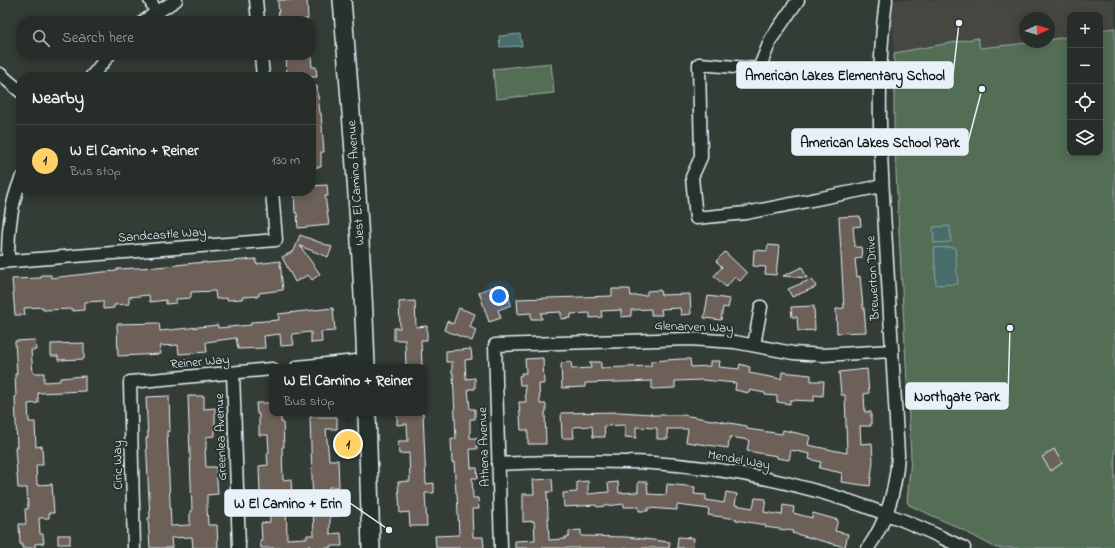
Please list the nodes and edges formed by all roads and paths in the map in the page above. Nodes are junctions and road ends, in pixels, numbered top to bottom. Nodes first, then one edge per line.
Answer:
1 (150, 0) edge
2 (176, 0) edge
3 (256, 0) edge
4 (342, 0) edge
5 (798, 0) edge
6 (886, 0) edge
7 (156, 12) junction
8 (151, 16) edge
9 (258, 16) edge
10 (105, 60) edge
11 (261, 60) edge
12 (95, 72) edge
13 (263, 72) edge
14 (0, 74) edge
15 (16, 88) edge
16 (882, 186) junction
17 (16, 193) edge
18 (272, 196) edge
19 (4, 261) edge
20 (761, 307) dead end
21 (495, 345) joint
22 (754, 345) junction
23 (892, 351) junction
24 (366, 364) edge
25 (269, 369) edge
26 (233, 373) junction
27 (130, 382) joint
28 (367, 416) edge
29 (498, 464) junction
30 (887, 514) junction
31 (134, 548) edge
32 (239, 548) edge
33 (371, 548) edge
34 (501, 548) edge
35 (868, 548) edge
36 (964, 548) edge

1 - 7 street
2 - 7 street
3 - 9 street
4 - 24 main road, West El Camino Avenue
5 - 16 street
6 - 16 street, Brewerton Drive
7 - 8 street
10 - 12 street
11 - 13 street
14 - 15 street
16 - 23 street, Brewerton Drive
17 - 19 street
18 - 19 street, Sandcastle Way
20 - 22 street
21 - 22 street, Glenarven Way
21 - 29 street, Athena Avenue
22 - 23 street, Glenarven Way
23 - 30 street, Brewerton Drive
25 - 26 street, Reiner Way
26 - 27 street, Reiner Way
26 - 32 street, Greenlea Avenue
27 - 31 street, Ciric Way
28 - 33 main road
29 - 30 street, Mendel Way
29 - 34 street, Athena Avenue
30 - 35 street, Brewerton Drive
30 - 36 street, Mendel Way

